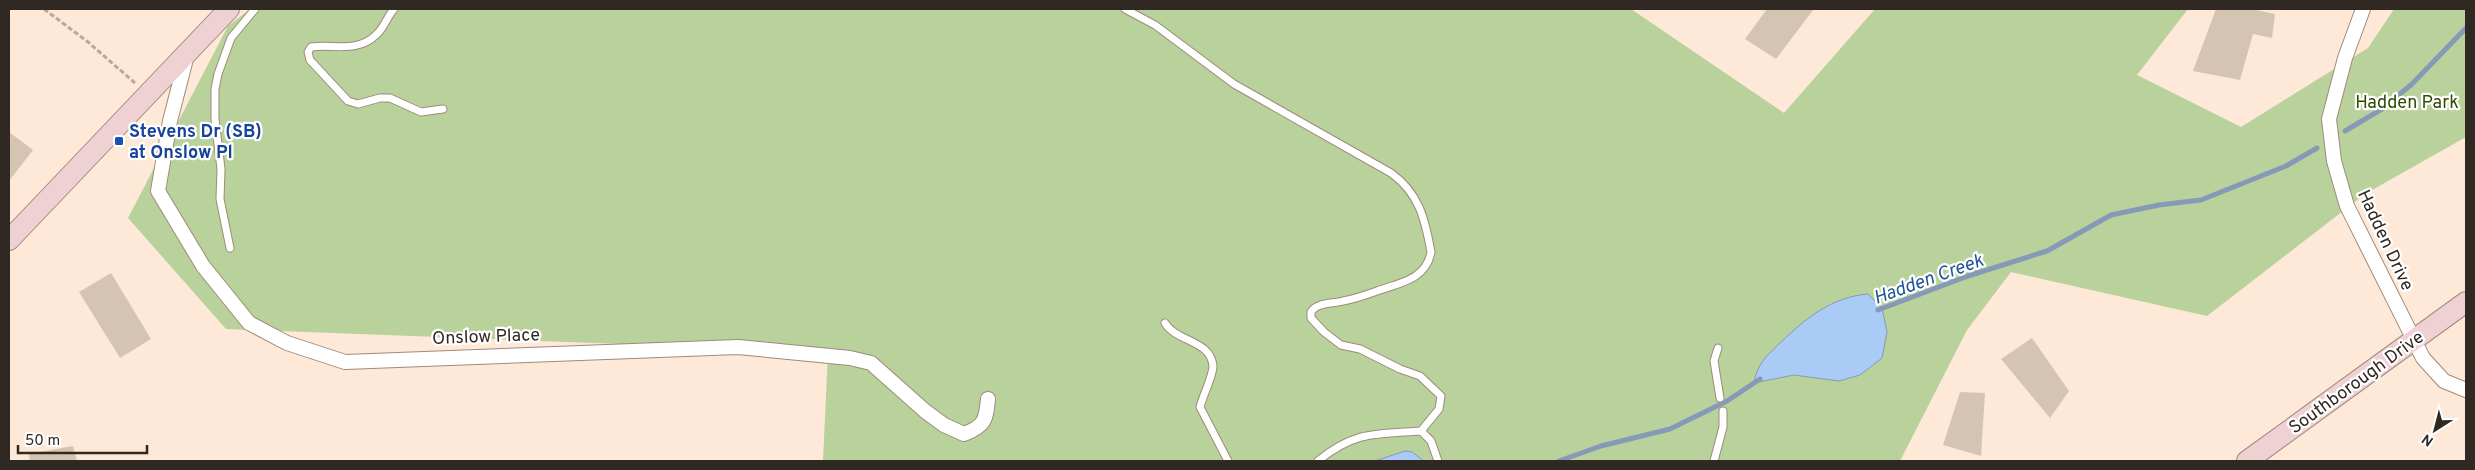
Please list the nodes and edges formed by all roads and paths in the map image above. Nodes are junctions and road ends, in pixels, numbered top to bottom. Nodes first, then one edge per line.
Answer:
1 (44, 9) edge
2 (229, 9) edge
3 (255, 9) edge
4 (394, 9) edge
5 (1125, 9) edge
6 (2363, 9) edge
7 (188, 50) junction
8 (147, 93) junction
9 (444, 109) dead end
10 (9, 240) edge
11 (230, 248) dead end
12 (2466, 302) edge
13 (1165, 323) dead end
14 (2413, 340) junction
15 (1718, 348) dead end
16 (2466, 390) edge
17 (1720, 398) dead end
18 (988, 399) dead end
19 (1723, 411) dead end
20 (1421, 430) junction
21 (1228, 461) edge
22 (1318, 461) edge
23 (1438, 461) edge
24 (1714, 461) edge
25 (2247, 461) edge

1 - 8 path
2 - 7 street
3 - 11 lane
4 - 9 lane
5 - 20 lane
6 - 14 street, Hadden Drive
7 - 8 street
7 - 18 street, Onslow Place
8 - 10 street
12 - 14 street, Southborough Drive
13 - 21 lane
14 - 16 street, Hadden Drive
14 - 25 street, Southborough Drive
15 - 17 lane
19 - 24 lane
20 - 22 lane
20 - 23 lane

